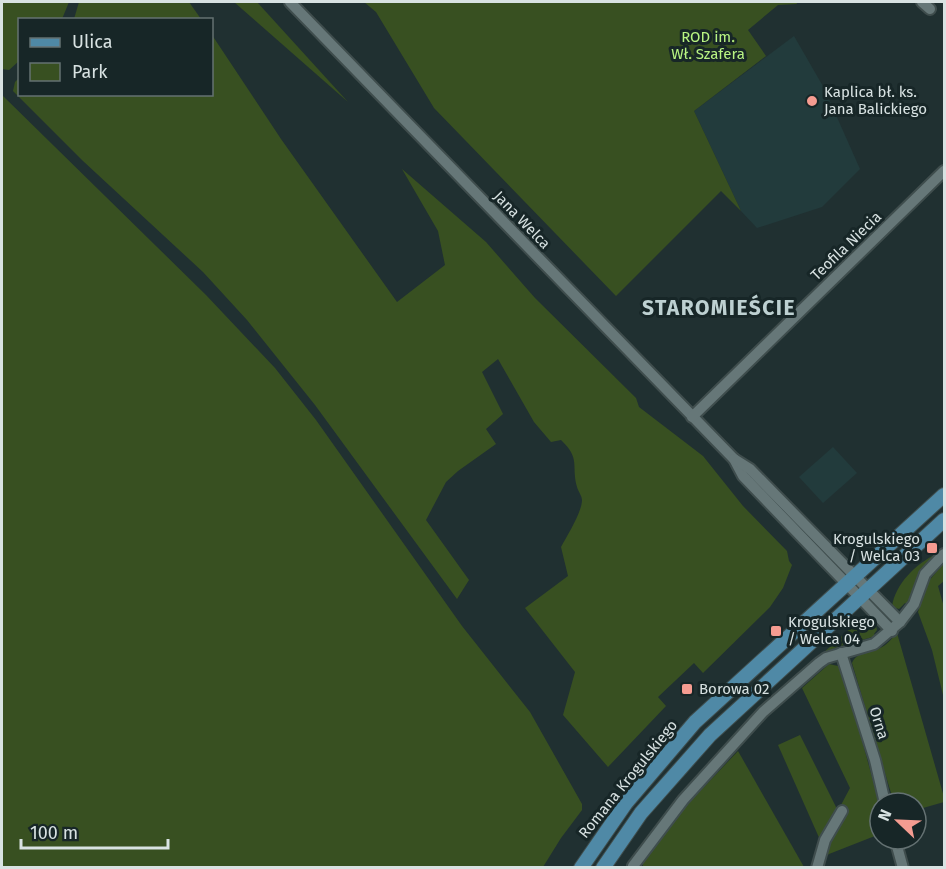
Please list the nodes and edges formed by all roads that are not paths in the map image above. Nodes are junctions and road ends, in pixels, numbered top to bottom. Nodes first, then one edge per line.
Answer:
1 (290, 2) edge
2 (945, 171) edge
3 (692, 417) junction
4 (945, 495) edge
5 (945, 520) edge
6 (945, 554) edge
7 (851, 580) junction
8 (863, 594) junction
9 (900, 622) junction
10 (892, 631) junction
11 (841, 654) junction
12 (882, 791) edge
13 (842, 811) dead end
14 (898, 851) edge
15 (581, 867) edge
16 (603, 867) edge
17 (634, 867) edge
18 (817, 867) edge
19 (903, 867) edge

1 - 3 street, Jana Welca
2 - 3 street, Teofila Niecia
3 - 7 street, Jana Welca
4 - 7 main road, Romana Krogulskiego
5 - 8 main road
6 - 9 street
7 - 8 street, Jana Welca
7 - 15 main road, Romana Krogulskiego
8 - 9 street
8 - 10 street
8 - 16 main road
9 - 10 street
10 - 11 street
11 - 12 street, Orna
11 - 17 street
13 - 18 street
14 - 19 street

